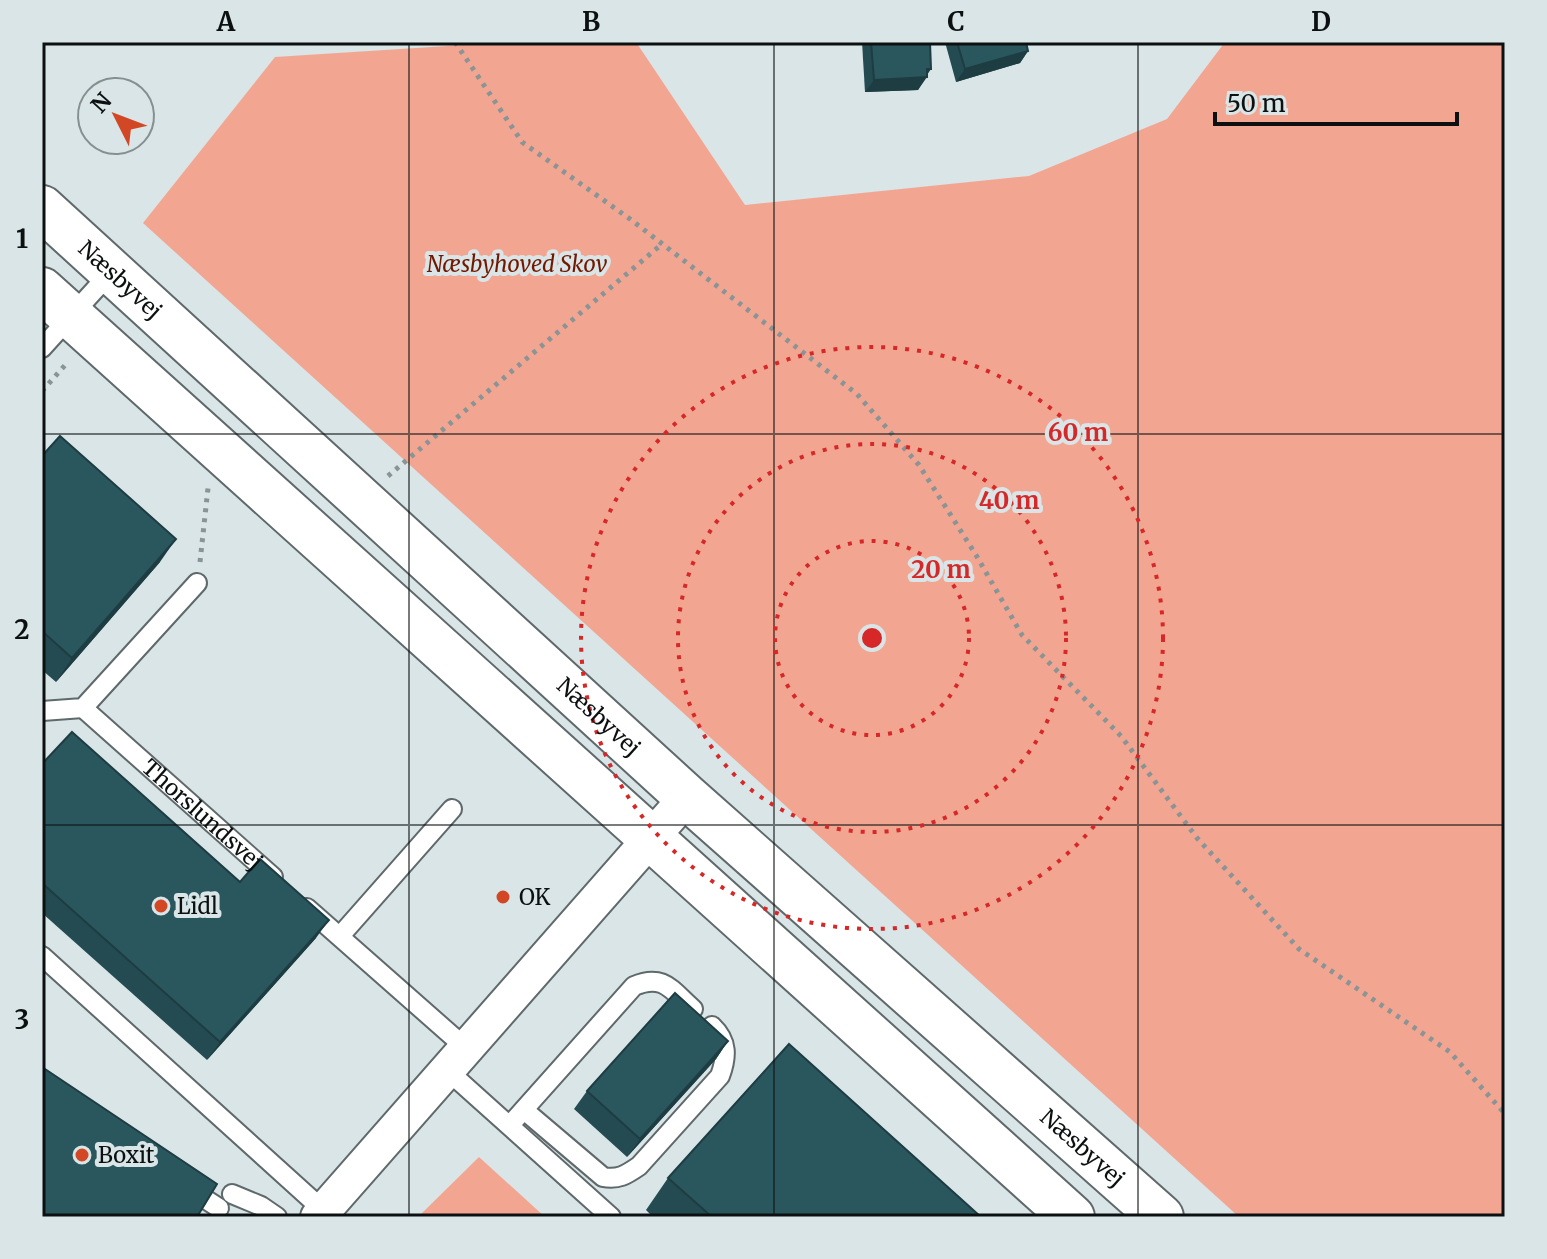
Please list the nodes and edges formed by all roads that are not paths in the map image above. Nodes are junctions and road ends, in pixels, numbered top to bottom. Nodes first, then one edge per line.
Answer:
1 (45, 212) edge
2 (111, 272) junction
3 (57, 304) edge
4 (42, 348) edge
5 (197, 583) road end
6 (83, 708) junction
7 (42, 711) edge
8 (687, 797) junction
9 (452, 809) dead end
10 (649, 839) junction
11 (340, 936) junction
12 (42, 956) edge
13 (457, 1060) junction
14 (524, 1110) junction
15 (510, 1125) junction
16 (169, 1175) edge
17 (221, 1212) edge
18 (321, 1214) edge
19 (202, 1217) edge
20 (277, 1217) edge
21 (611, 1217) edge
22 (1072, 1217) edge
23 (1161, 1217) edge

1 - 2 street, Næsbyvej
2 - 3 lane
2 - 8 street, Næsbyvej
3 - 4 lane
3 - 10 street
5 - 6 lane
6 - 7 lane
6 - 11 lane, Thorslundsvej
8 - 10 street
8 - 23 street, Næsbyvej
9 - 11 lane
10 - 13 street
10 - 22 street
11 - 13 lane, Thorslundsvej
12 - 18 lane
13 - 15 lane, Thorslundsvej
13 - 18 street
14 - 14 lane
14 - 15 lane
15 - 21 lane, Thorslundsvej
16 - 17 lane
17 - 19 lane
17 - 20 lane

